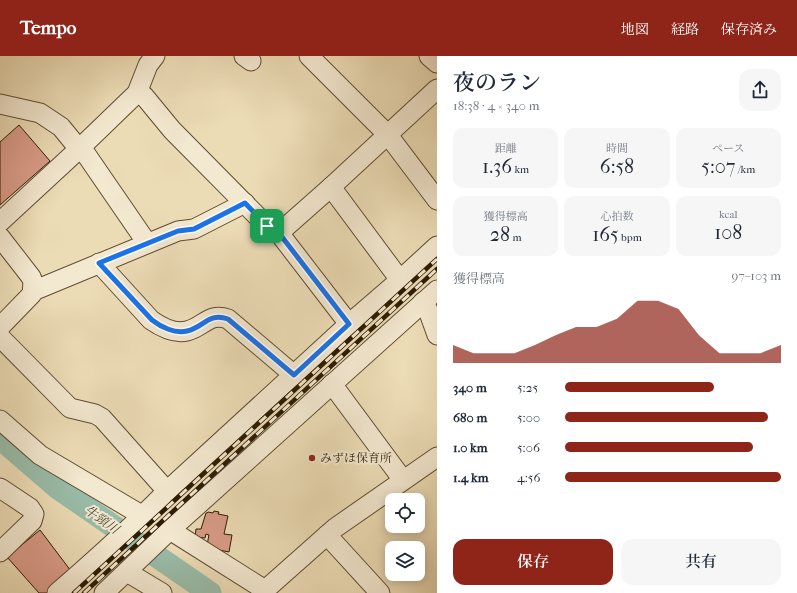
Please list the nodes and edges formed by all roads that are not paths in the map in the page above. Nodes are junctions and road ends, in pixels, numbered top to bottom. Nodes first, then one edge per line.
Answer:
1 (309, 56) edge
2 (429, 56) edge
3 (148, 59) edge
4 (437, 63) edge
5 (437, 89) edge
6 (137, 92) junction
7 (0, 104) edge
8 (388, 135) junction
9 (80, 148) junction
10 (331, 187) junction
11 (437, 200) edge
12 (245, 203) junction
13 (0, 222) edge
14 (279, 233) junction
15 (0, 237) edge
16 (147, 243) junction
17 (437, 246) edge
18 (99, 263) junction
19 (400, 280) junction
20 (32, 291) junction
21 (430, 296) edge
22 (349, 324) junction
23 (0, 327) edge
24 (437, 335) edge
25 (0, 337) edge
26 (294, 375) junction
27 (332, 384) junction
28 (0, 420) edge
29 (437, 457) edge
30 (403, 480) junction
31 (0, 488) edge
32 (167, 491) junction
33 (143, 516) junction
34 (170, 530) junction
35 (328, 535) junction
36 (0, 552) edge
37 (127, 572) junction
38 (57, 593) edge
39 (104, 593) edge
40 (162, 593) edge
41 (380, 593) edge

1 - 8 street
2 - 4 street
3 - 6 street
5 - 8 street
6 - 9 street
6 - 12 street
7 - 9 street
8 - 10 street
8 - 11 street
9 - 13 street
9 - 16 street
10 - 14 street
10 - 19 street
12 - 14 street
12 - 16 street
14 - 22 street
15 - 20 street
16 - 18 street
17 - 19 street
18 - 20 street
18 - 26 street
19 - 22 street
20 - 23 street
21 - 24 street
21 - 27 street
22 - 26 street
25 - 32 street
26 - 32 street
27 - 30 street
27 - 34 street
28 - 33 street
29 - 30 street
30 - 35 street
31 - 36 street
32 - 33 street
33 - 38 street
34 - 35 street
34 - 37 street
35 - 41 street
37 - 39 street
37 - 40 street

